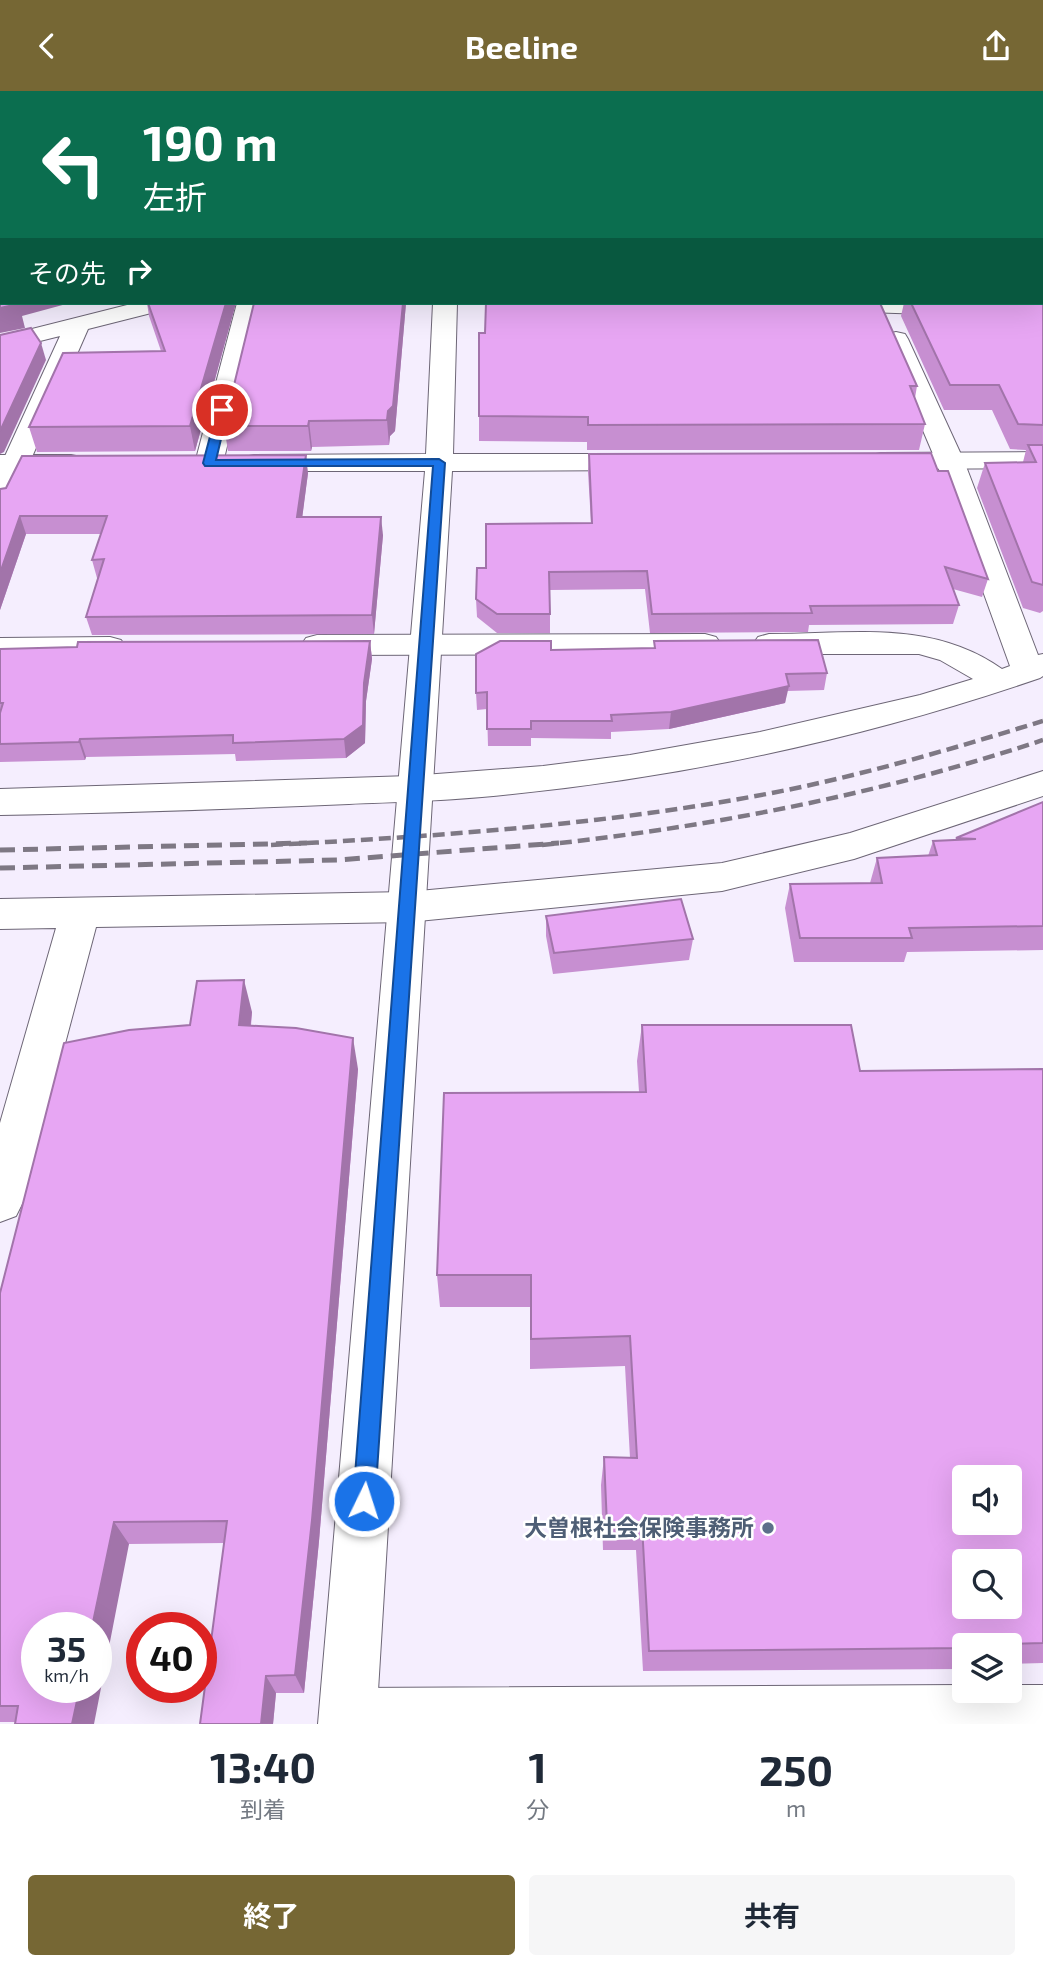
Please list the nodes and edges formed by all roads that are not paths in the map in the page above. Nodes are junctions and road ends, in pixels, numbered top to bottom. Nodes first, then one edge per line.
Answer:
1 (154, 305) edge
2 (248, 305) edge
3 (445, 305) edge
4 (881, 305) joint
5 (1043, 311) edge
6 (79, 322) junction
7 (0, 344) edge
8 (1043, 460) edge
9 (853, 461) edge
10 (950, 461) junction
11 (674, 462) edge
12 (8, 463) edge
13 (98, 463) edge
14 (181, 463) edge
15 (209, 463) junction
16 (439, 463) junction
17 (0, 498) edge
18 (427, 644) junction
19 (289, 646) edge
20 (138, 647) edge
21 (0, 648) edge
22 (1023, 672) edge
23 (1043, 783) edge
24 (415, 788) junction
25 (0, 802) edge
26 (408, 907) junction
27 (80, 913) junction
28 (0, 914) edge
29 (0, 1202) edge
30 (1043, 1714) edge
31 (348, 1721) edge

1 - 6 street
2 - 15 street
3 - 16 street
4 - 5 street
4 - 10 street
6 - 7 street
6 - 12 street
8 - 10 street
9 - 10 street
10 - 22 street
11 - 16 street
12 - 13 street
12 - 17 street
14 - 15 street
15 - 16 street
16 - 18 street
18 - 19 street
18 - 22 street
18 - 24 street
20 - 21 street
22 - 24 street
23 - 26 street
24 - 25 street
24 - 26 street
26 - 27 street
26 - 31 street
27 - 28 street
27 - 29 street
30 - 31 street

